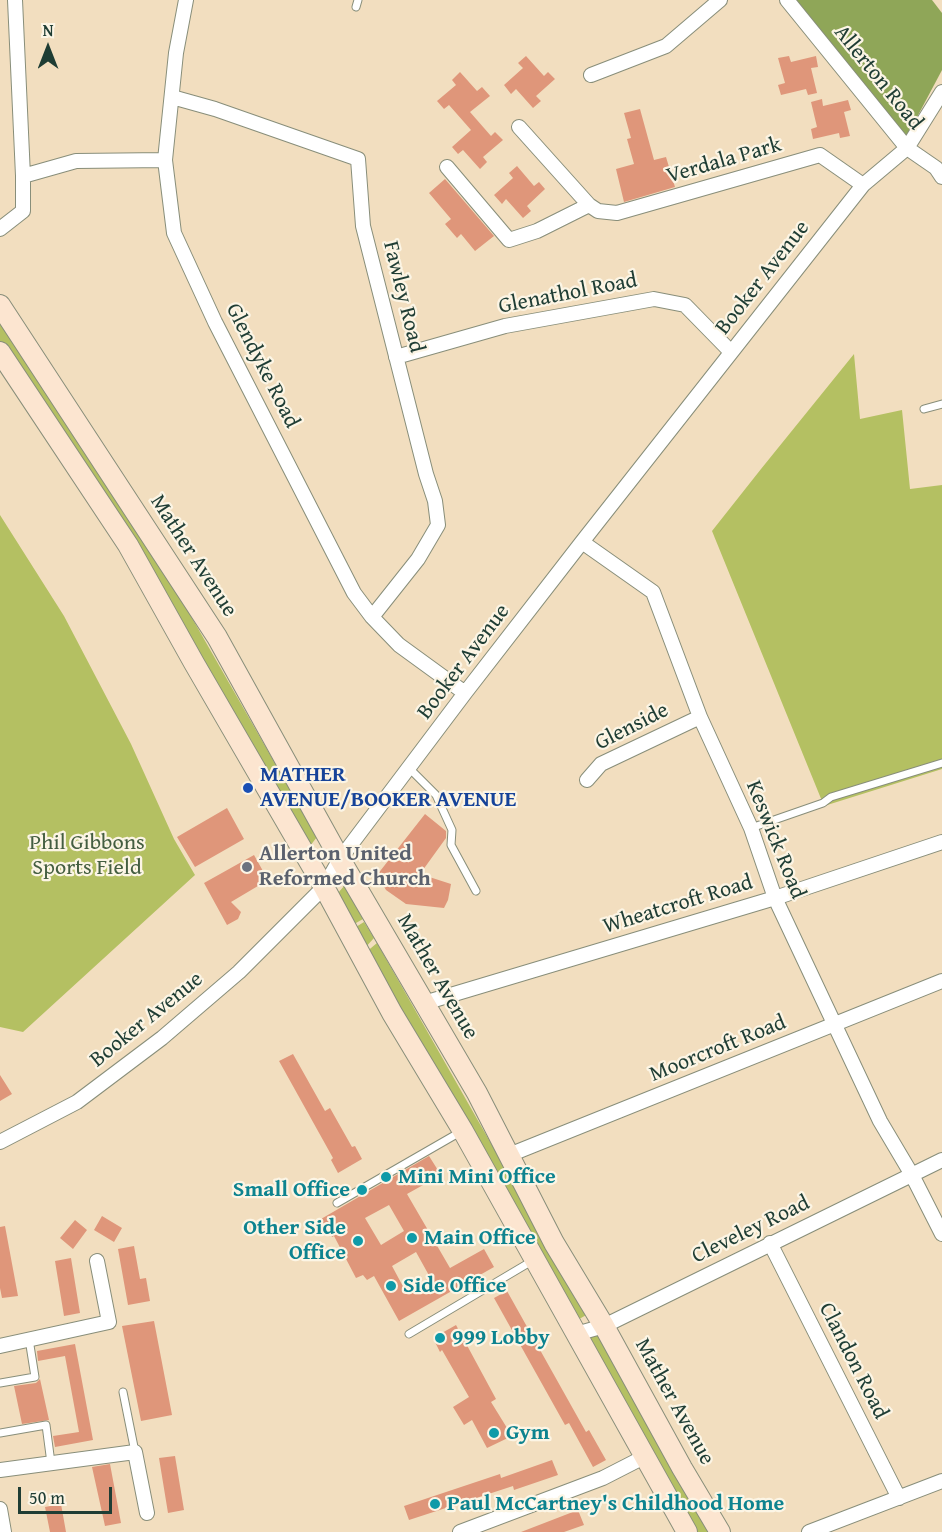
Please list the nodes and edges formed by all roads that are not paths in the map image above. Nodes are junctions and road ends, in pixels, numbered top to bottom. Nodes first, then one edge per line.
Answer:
1 (15, 0) edge
2 (186, 0) edge
3 (720, 0) edge
4 (787, 0) edge
5 (591, 75) dead end
6 (942, 92) edge
7 (172, 96) junction
8 (519, 127) dead end
9 (907, 148) junction
10 (165, 160) junction
11 (447, 167) dead end
12 (23, 176) junction
13 (942, 177) edge
14 (863, 185) junction
15 (589, 205) junction
16 (0, 229) edge
17 (0, 305) edge
18 (0, 352) edge
19 (731, 352) junction
20 (396, 357) junction
21 (942, 404) edge
22 (924, 409) dead end
23 (582, 542) junction
24 (372, 617) junction
25 (465, 693) junction
26 (700, 717) junction
27 (942, 763) edge
28 (410, 768) junction
29 (587, 780) dead end
30 (751, 828) junction
31 (942, 842) edge
32 (340, 859) junction
33 (324, 887) junction
34 (476, 891) dead end
35 (775, 898) junction
36 (942, 981) edge
37 (424, 1003) junction
38 (835, 1025) junction
39 (462, 1131) junction
40 (0, 1142) edge
41 (509, 1155) junction
42 (942, 1160) edge
43 (912, 1175) junction
44 (337, 1203) dead end
45 (942, 1234) edge
46 (770, 1244) junction
47 (535, 1260) junction
48 (97, 1261) dead end
49 (604, 1326) junction
50 (409, 1334) dead end
51 (576, 1334) junction
52 (29, 1339) junction
53 (0, 1346) edge
54 (0, 1383) edge
55 (123, 1392) dead end
56 (0, 1433) edge
57 (135, 1452) junction
58 (646, 1455) junction
59 (51, 1463) junction
60 (0, 1470) edge
61 (942, 1481) edge
62 (899, 1498) junction
63 (0, 1509) edge
64 (147, 1513) dead end
65 (482, 1528) edge
66 (4, 1532) edge
67 (460, 1532) edge
68 (687, 1532) edge
69 (720, 1532) edge
70 (809, 1532) edge

1 - 12 street
2 - 7 street, Glendyke Road
3 - 5 street
4 - 9 street, Allerton Road
6 - 9 street, Booker Avenue
7 - 10 street, Glendyke Road
7 - 20 street, Fawley Road
8 - 15 street
9 - 13 street, Allerton Road
9 - 14 street, Booker Avenue
10 - 12 street
10 - 24 street, Glendyke Road
11 - 15 street
12 - 16 street
14 - 15 street, Verdala Park
14 - 19 street, Booker Avenue
17 - 32 main road, Mather Avenue
18 - 33 main road
19 - 20 street, Glenathol Road
19 - 23 street, Booker Avenue
20 - 24 street, Fawley Road
21 - 22 lane
23 - 25 street, Booker Avenue
23 - 26 street, Keswick Road
24 - 25 street, Glendyke Road
25 - 28 street, Booker Avenue
26 - 29 street, Glenside
26 - 30 street, Keswick Road
27 - 30 lane
28 - 32 street, Booker Avenue
28 - 34 lane
30 - 35 street, Keswick Road
31 - 35 street, Wheatcroft Road
32 - 33 street, Booker Avenue
32 - 37 main road, Mather Avenue
33 - 39 main road
33 - 40 street, Booker Avenue
35 - 37 street, Wheatcroft Road
35 - 38 street, Keswick Road
36 - 38 street, Moorcroft Road
37 - 41 main road, Mather Avenue
38 - 41 street, Moorcroft Road
38 - 43 street, Keswick Road
39 - 44 lane
39 - 47 main road
41 - 49 main road, Mather Avenue
42 - 43 street, Cleveley Road
43 - 45 street, Keswick Road
43 - 46 street, Cleveley Road
46 - 49 street, Cleveley Road
46 - 62 street, Clandon Road
47 - 50 lane
47 - 51 main road
48 - 52 street
49 - 51 street, Cleveley Road
49 - 69 main road, Mather Avenue
51 - 58 main road
52 - 53 street
52 - 54 lane
55 - 57 lane
56 - 59 lane
57 - 59 street
57 - 64 street
58 - 65 street
58 - 68 main road
59 - 60 street
61 - 62 street
62 - 70 street
63 - 66 street
65 - 67 street

